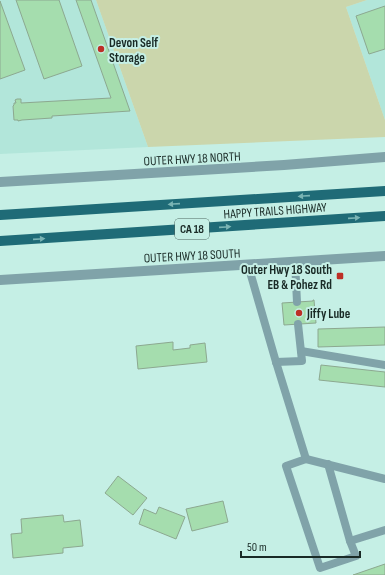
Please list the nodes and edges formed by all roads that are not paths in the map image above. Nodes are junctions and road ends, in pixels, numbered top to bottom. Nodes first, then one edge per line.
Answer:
1 (385, 157) edge
2 (0, 182) edge
3 (385, 190) edge
4 (0, 215) edge
5 (385, 216) edge
6 (0, 241) edge
7 (385, 256) edge
8 (295, 262) junction
9 (248, 265) junction
10 (0, 280) edge
11 (297, 302) dead end
12 (298, 324) dead end
13 (301, 351) junction
14 (276, 362) junction
15 (385, 365) edge
16 (306, 459) junction
17 (328, 464) junction
18 (385, 479) edge
19 (385, 530) edge
20 (350, 541) junction

1 - 2 street, OUTER HWY 18 NORTH
3 -> 4 main road, HAPPY TRAILS HIGHWAY / CA 18
6 -> 5 main road, HAPPY TRAILS HIGHWAY / CA 18
7 - 8 street, OUTER HWY 18 SOUTH
8 - 9 street, OUTER HWY 18 SOUTH
8 - 11 lane
9 - 10 street, OUTER HWY 18 SOUTH
9 - 14 lane
12 - 13 lane
13 - 14 lane
13 - 15 lane
14 - 16 lane
16 - 17 lane
16 - 20 lane
17 - 18 lane
17 - 20 lane
19 - 20 lane

